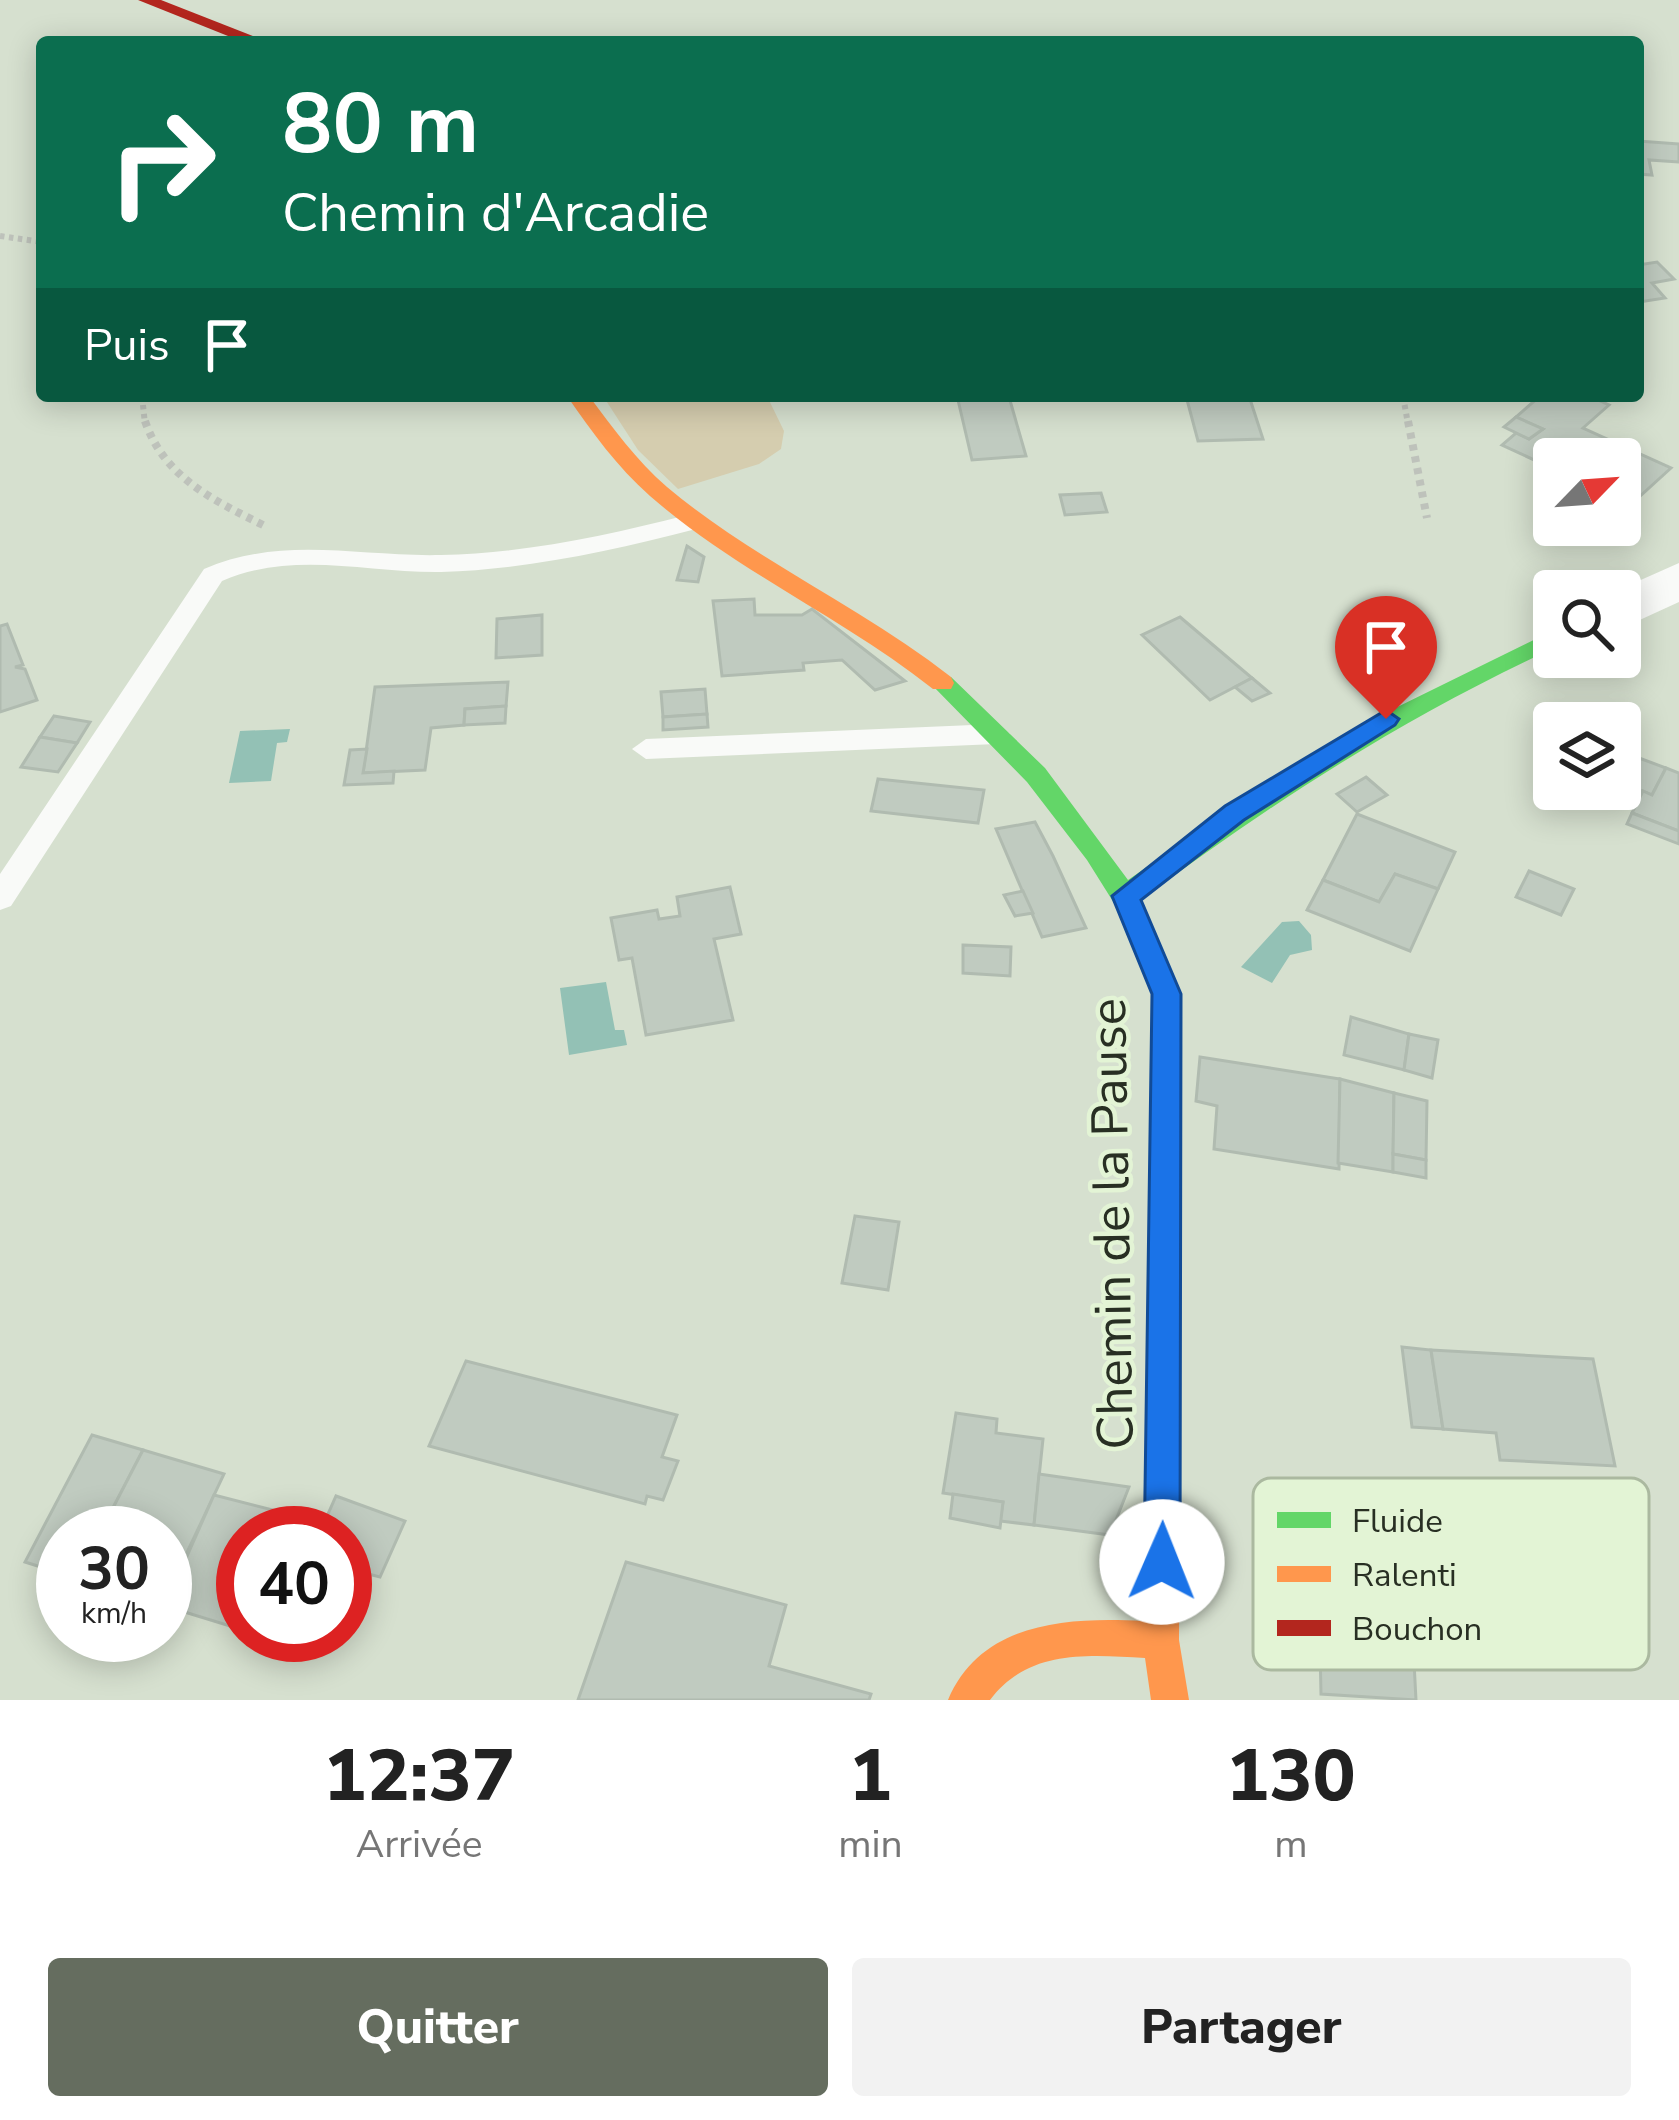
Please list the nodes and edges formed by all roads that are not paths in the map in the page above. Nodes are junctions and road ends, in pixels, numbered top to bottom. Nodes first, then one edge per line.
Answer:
1 (146, 0) edge
2 (243, 36) edge
3 (581, 402) edge
4 (687, 523) junction
5 (1679, 580) edge
6 (1641, 600) edge
7 (1533, 647) edge
8 (996, 734) junction
9 (646, 749) dead end
10 (1126, 896) junction
11 (0, 898) edge
12 (1161, 1640) junction
13 (967, 1700) edge
14 (1170, 1700) edge

1 - 2 street
3 - 4 street, Chemin de la Pause
4 - 8 street, Chemin de la Pause
4 - 11 lane
5 - 6 street
7 - 10 street
8 - 9 lane
8 - 10 street, Chemin de la Pause
10 - 12 street, Chemin de la Pause
12 - 13 street
12 - 14 street, Chemin de la Pause

